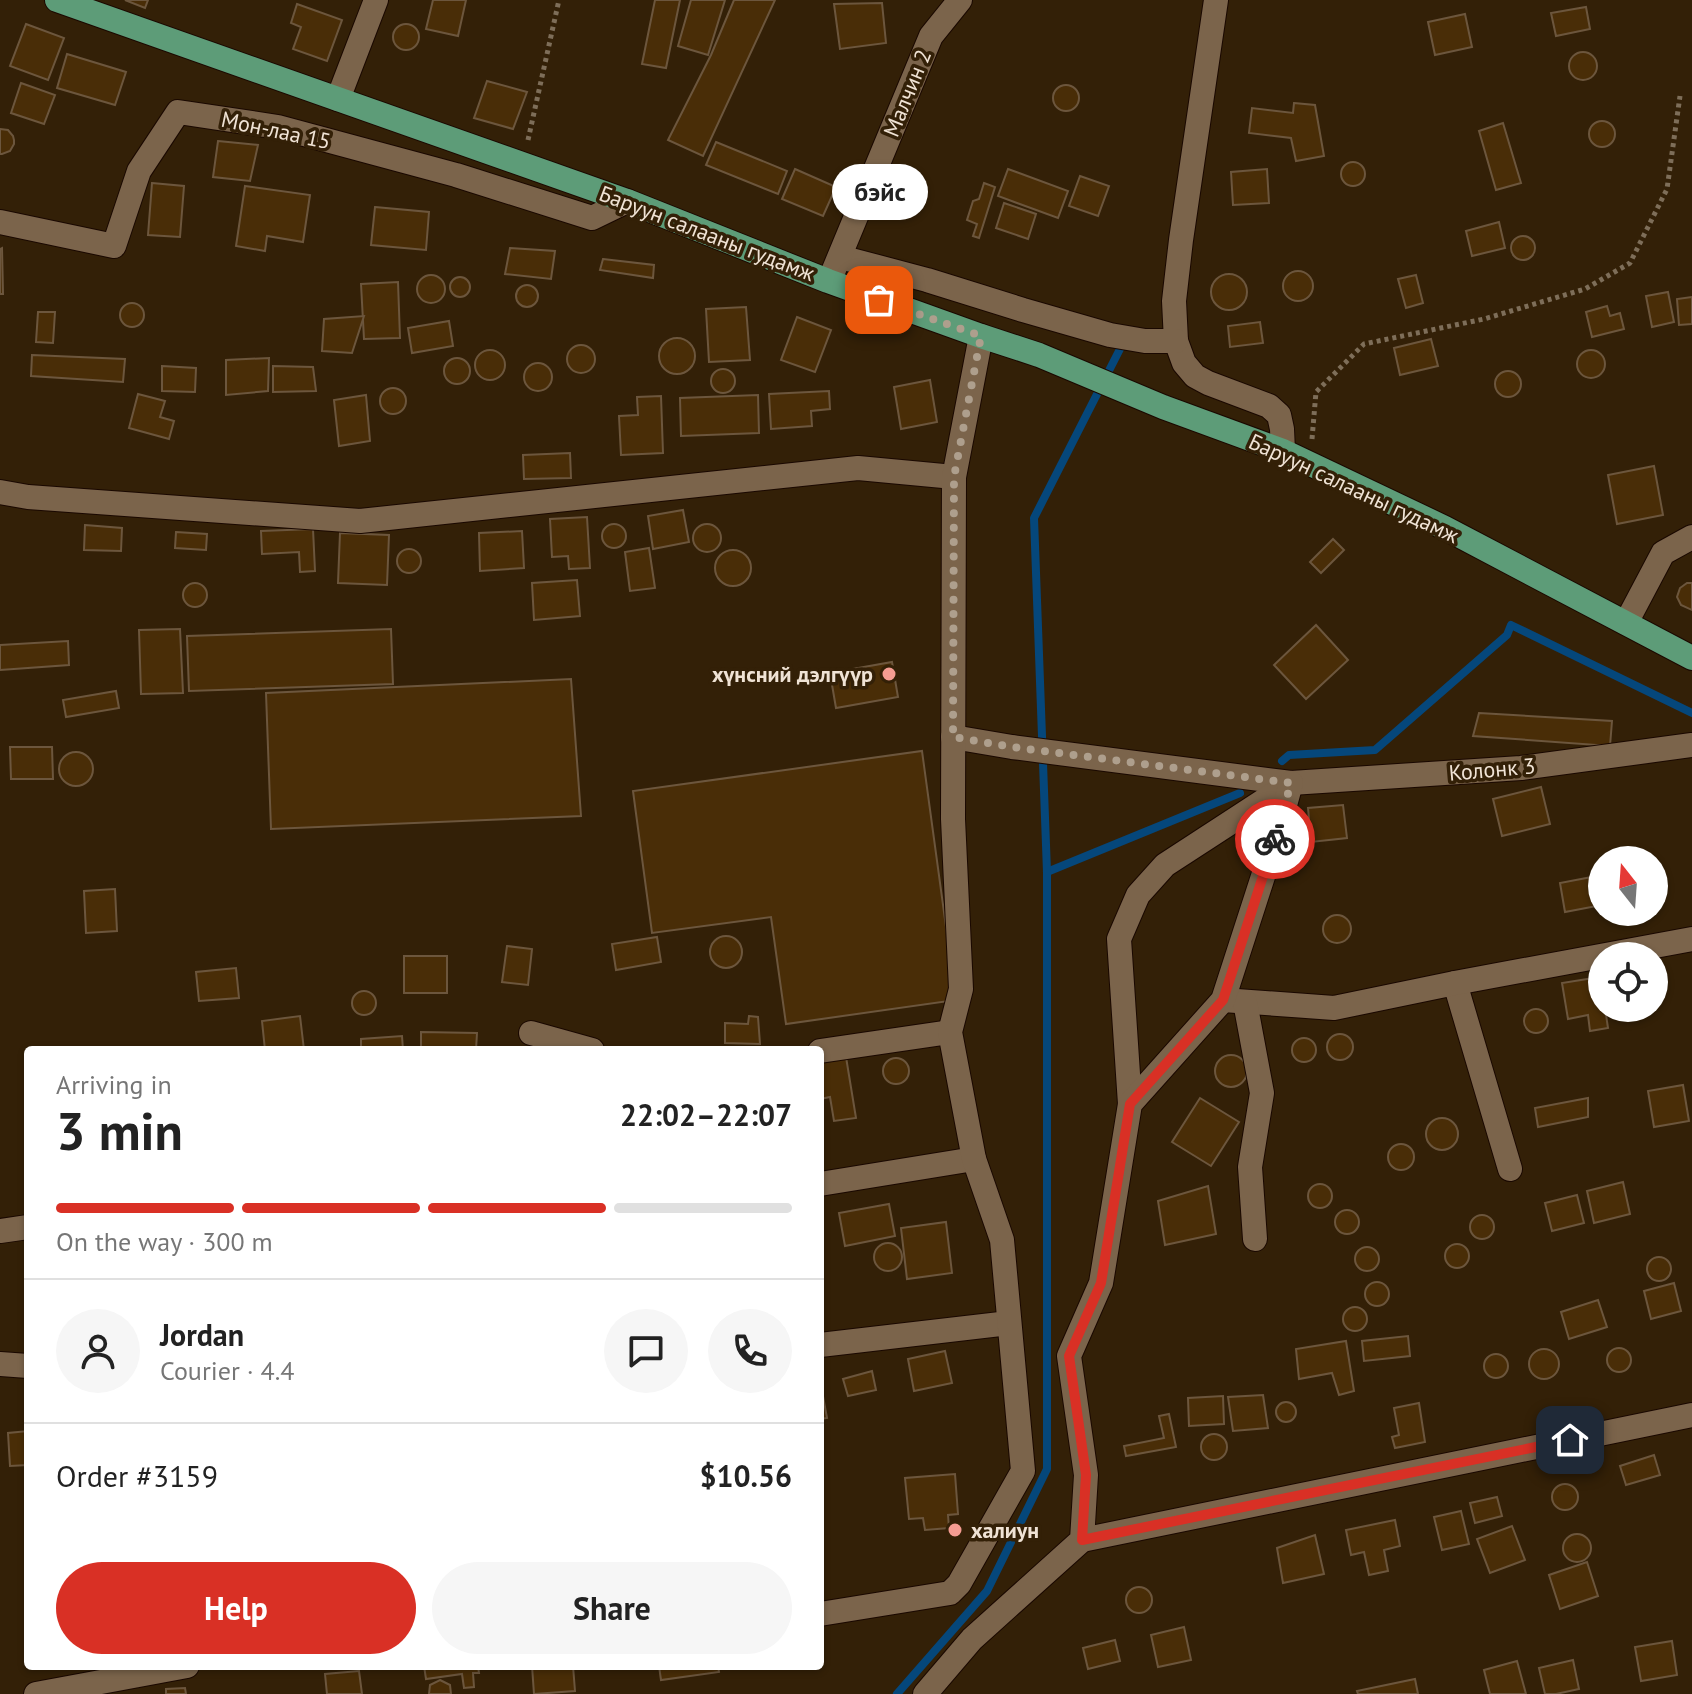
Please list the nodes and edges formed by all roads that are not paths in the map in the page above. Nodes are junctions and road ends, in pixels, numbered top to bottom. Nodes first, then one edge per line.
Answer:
1 (57, 0) edge
2 (376, 0) edge
3 (960, 0) edge
4 (1216, 0) edge
5 (338, 99) junction
6 (627, 201) junction
7 (0, 222) edge
8 (840, 257) junction
9 (828, 281) junction
10 (981, 336) junction
11 (1176, 341) junction
12 (1283, 451) junction
13 (954, 477) junction
14 (0, 492) edge
15 (1692, 537) edge
16 (1626, 623) junction
17 (1692, 658) edge
18 (953, 737) junction
19 (1692, 745) edge
20 (1291, 783) junction
21 (1692, 939) edge
22 (1455, 983) junction
23 (1234, 1001) junction
24 (950, 1032) junction
25 (531, 1033) dead end
26 (578, 1046) edge
27 (824, 1050) edge
28 (1130, 1104) junction
29 (974, 1159) junction
30 (1510, 1169) dead end
31 (824, 1183) edge
32 (24, 1228) edge
33 (0, 1231) edge
34 (1255, 1239) dead end
35 (1009, 1323) junction
36 (824, 1345) edge
37 (0, 1364) edge
38 (24, 1366) edge
39 (1692, 1415) edge
40 (1082, 1540) junction
41 (824, 1613) edge
42 (165, 1670) edge
43 (36, 1694) edge
44 (925, 1694) edge

1 - 5 main road, Баруун салааны гудамж
2 - 5 street
3 - 8 street, Малчин 2
4 - 11 street
5 - 6 main road, Баруун салааны гудамж
6 - 7 street, Мон-лаа 15
6 - 9 main road, Баруун салааны гудамж
8 - 9 street, Малчин 2
8 - 11 street
9 - 10 main road, Баруун салааны гудамж
10 - 12 main road, Баруун салааны гудамж
10 - 13 street
11 - 12 street
12 - 16 main road, Баруун салааны гудамж
13 - 14 street
13 - 18 street
15 - 16 street
16 - 17 main road, Баруун салааны гудамж
18 - 20 street, Колонк 3
18 - 24 street
19 - 20 street, Колонк 3
20 - 23 street
20 - 28 street
21 - 22 street
22 - 23 street
22 - 30 street
23 - 28 street
23 - 34 street
24 - 27 street
24 - 29 street
25 - 26 street
28 - 40 street
29 - 31 street
29 - 35 street
32 - 33 street
35 - 36 street
35 - 41 street
37 - 38 street
39 - 40 street
40 - 44 street
42 - 43 street

